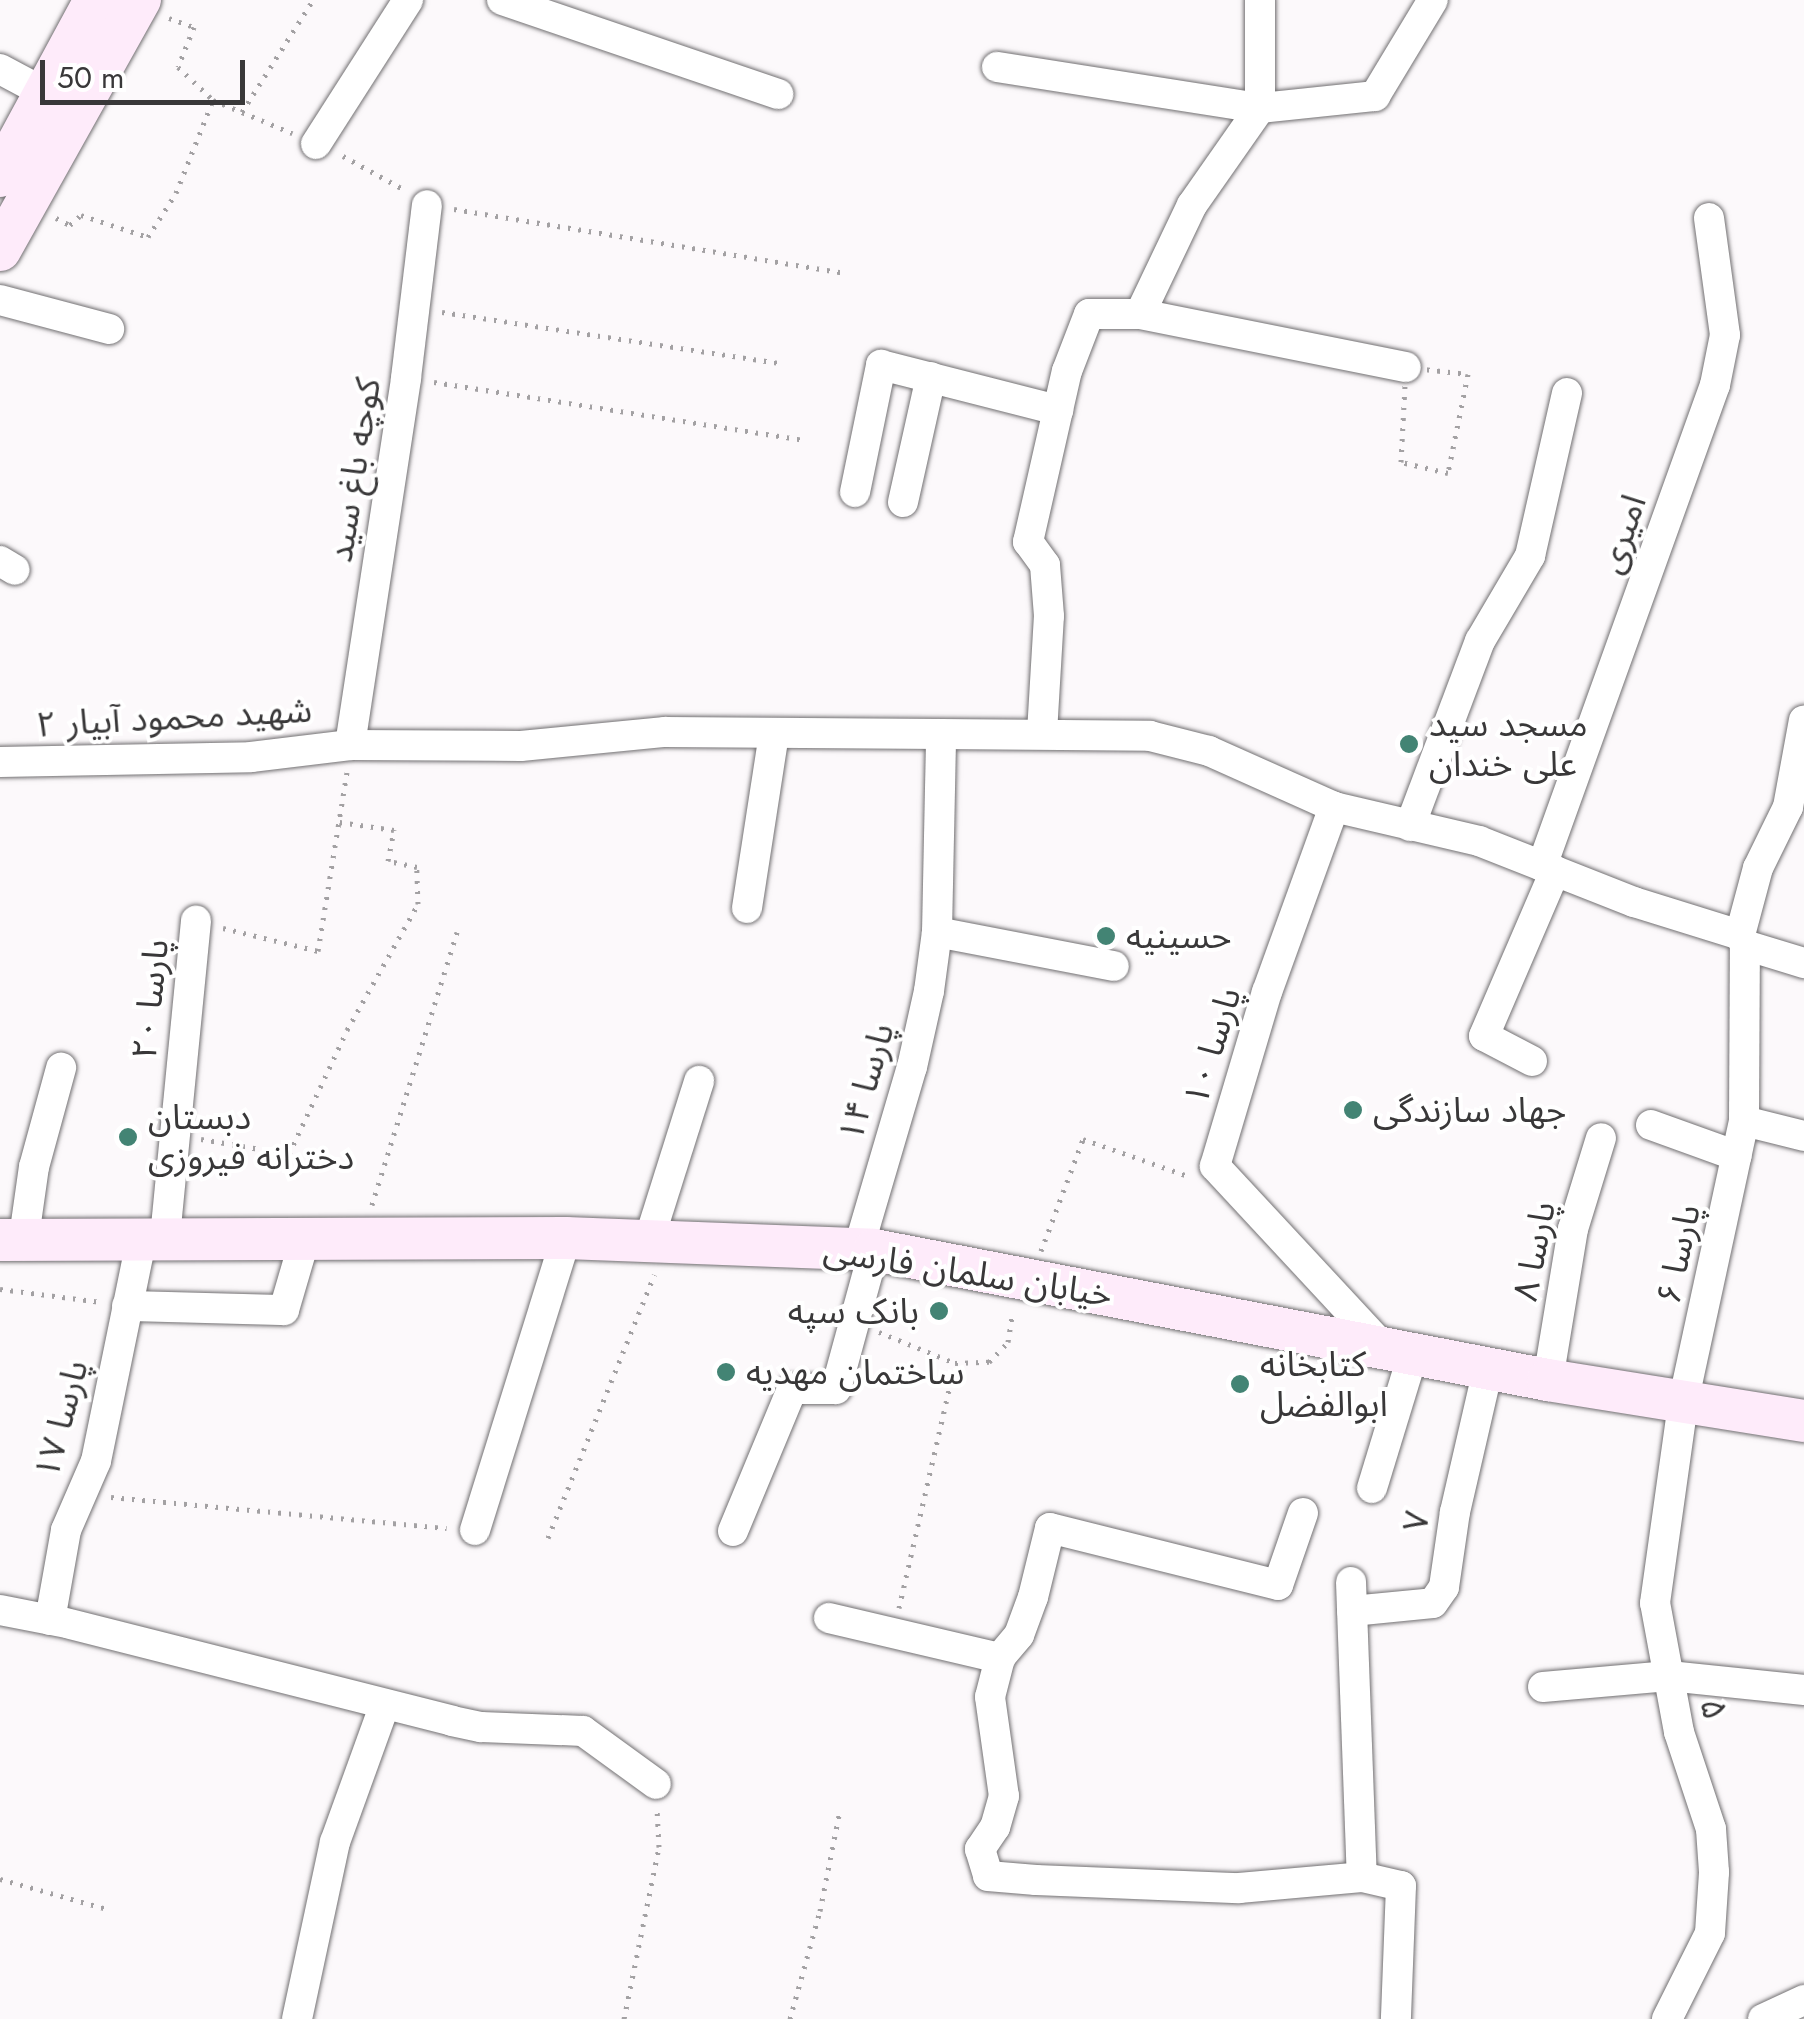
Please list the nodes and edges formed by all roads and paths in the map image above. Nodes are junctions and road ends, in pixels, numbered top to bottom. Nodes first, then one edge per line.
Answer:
1 (95, 0) edge
2 (313, 0) edge
3 (408, 0) edge
4 (502, 0) edge
5 (1260, 0) edge
6 (1433, 0) edge
7 (138, 3) edge
8 (997, 66) dead end
9 (0, 69) edge
10 (45, 92) junction
11 (778, 94) dead end
12 (213, 100) junction
13 (1260, 108) junction
14 (242, 112) junction
15 (316, 144) junction
16 (13, 190) edge
17 (428, 204) junction
18 (1710, 218) dead end
19 (0, 250) edge
20 (844, 272) dead end
21 (0, 300) edge
22 (415, 308) junction
23 (1140, 314) junction
24 (108, 329) dead end
25 (780, 363) dead end
26 (1406, 368) junction
27 (931, 377) junction
28 (406, 378) junction
29 (1568, 393) dead end
30 (1058, 410) junction
31 (803, 440) dead end
32 (854, 492) dead end
33 (903, 502) dead end
34 (1804, 720) edge
35 (1042, 733) junction
36 (774, 734) junction
37 (941, 734) junction
38 (350, 746) junction
39 (0, 762) edge
40 (1334, 807) junction
41 (340, 822) junction
42 (1410, 826) junction
43 (1549, 868) junction
44 (747, 908) dead end
45 (196, 922) joint
46 (457, 932) dead end
47 (937, 932) junction
48 (1743, 940) junction
49 (1804, 963) edge
50 (1114, 966) dead end
51 (1532, 1061) dead end
52 (61, 1068) dead end
53 (699, 1081) dead end
54 (1744, 1121) junction
55 (1651, 1124) dead end
56 (1804, 1136) edge
57 (174, 1137) junction
58 (1601, 1138) dead end
59 (1737, 1156) junction
60 (1238, 1193) junction
61 (306, 1236) junction
62 (363, 1236) junction
63 (154, 1237) junction
64 (12, 1238) edge
65 (566, 1238) junction
66 (658, 1240) junction
67 (866, 1250) junction
68 (1026, 1276) junction
69 (0, 1288) edge
70 (127, 1306) junction
71 (851, 1334) junction
72 (1398, 1351) junction
73 (955, 1363) junction
74 (1488, 1369) junction
75 (1548, 1380) junction
76 (1683, 1402) junction
77 (1804, 1421) edge
78 (96, 1461) junction
79 (1372, 1488) dead end
80 (1303, 1512) dead end
81 (475, 1530) joint
82 (733, 1531) dead end
83 (548, 1538) dead end
84 (0, 1610) edge
85 (829, 1618) dead end
86 (71, 1624) junction
87 (892, 1633) junction
88 (1000, 1658) junction
89 (1669, 1676) junction
90 (1543, 1688) dead end
91 (1804, 1690) edge
92 (384, 1706) junction
93 (656, 1784) joint
94 (839, 1815) dead end
95 (1362, 1877) junction
96 (0, 1879) edge
97 (104, 1908) dead end
98 (1804, 2000) edge
99 (297, 2019) edge
100 (624, 2019) edge
101 (790, 2019) edge
102 (1396, 2019) edge
103 (1667, 2019) edge
104 (1763, 2019) edge

1 - 10 main road
2 - 14 path
3 - 15 street
4 - 11 street
5 - 13 street
6 - 13 street
7 - 12 path
7 - 16 main road
8 - 13 street
9 - 10 street
10 - 16 main road
12 - 14 path
12 - 16 path
13 - 23 street
14 - 15 path
15 - 17 path
16 - 19 main road
17 - 20 path
17 - 22 street, کوچه باغ سید
18 - 43 street, امیری
21 - 24 street
22 - 25 path
22 - 28 street, کوچه باغ سید
23 - 26 street
23 - 30 street
26 - 26 path
27 - 30 street
27 - 32 street
27 - 33 street
28 - 31 path
28 - 38 street, کوچه باغ سید
29 - 42 street
30 - 35 street
34 - 48 street, پارسا ۶
35 - 37 street, شهید محمود آبیار ۲
35 - 40 street, شهید محمود آبیار ۲
36 - 37 street, شهید محمود آبیار ۲
36 - 38 street, شهید محمود آبیار ۲
36 - 44 street
37 - 47 street, پارسا ۱۴
38 - 39 street, شهید محمود آبیار ۲
38 - 41 path, پارسا ۲۰
40 - 42 street
40 - 60 street, پارسا ۱۰
41 - 45 path, پارسا ۲۰
41 - 57 path
42 - 43 street
43 - 48 street
43 - 51 street, امیری
45 - 57 street, پارسا ۲۰
46 - 62 path
47 - 50 street
47 - 67 street, پارسا ۱۴
48 - 49 street
48 - 54 street, پارسا ۶
52 - 64 street
53 - 66 street
54 - 56 street
54 - 59 street, پارسا ۶
55 - 59 street
57 - 63 street, پارسا ۲۰
58 - 75 street, پارسا ۸
59 - 76 street, پارسا ۶
60 - 68 path
60 - 72 street, پارسا ۱۰
61 - 62 main road, خیابان سلمان فارسی
61 - 63 main road, خیابان سلمان فارسی
61 - 70 street
62 - 65 main road, خیابان سلمان فارسی
63 - 64 main road, خیابان سلمان فارسی
63 - 70 street, پارسا ۱۷
65 - 66 main road, خیابان سلمان فارسی
65 - 81 street
66 - 67 main road, خیابان سلمان فارسی
66 - 83 path
67 - 68 main road, خیابان سلمان فارسی
67 - 71 street, پارسا ۱۴
68 - 72 main road, خیابان سلمان فارسی
68 - 73 path
69 - 70 path
70 - 78 street, پارسا ۱۷
71 - 73 path
71 - 82 street, پارسا ۱۴
72 - 74 main road, خیابان سلمان فارسی
72 - 79 street
73 - 87 path
74 - 75 main road, خیابان سلمان فارسی
74 - 95 street, ۷
75 - 76 main road, خیابان سلمان فارسی
76 - 77 main road, خیابان سلمان فارسی
76 - 89 street, ۵
78 - 81 path
78 - 86 street, پارسا ۱۷
80 - 88 street
84 - 86 street
85 - 87 street
86 - 92 street
87 - 88 street
88 - 95 street
89 - 90 street
89 - 91 street
89 - 103 street, ۵
92 - 93 street
92 - 99 street
93 - 100 path
94 - 101 path
95 - 102 street
96 - 97 path
98 - 104 street

